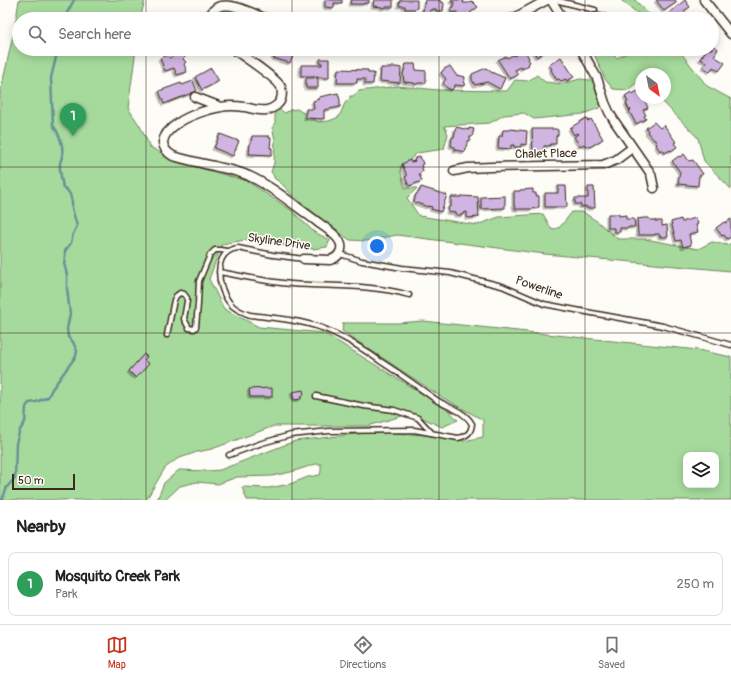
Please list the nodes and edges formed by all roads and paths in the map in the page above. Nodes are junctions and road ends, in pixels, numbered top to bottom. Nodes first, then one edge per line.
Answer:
1 (547, 0) edge
2 (551, 0) edge
3 (555, 0) edge
4 (704, 0) edge
5 (595, 10) dead end
6 (212, 12) edge
7 (250, 12) edge
8 (525, 12) edge
9 (559, 12) edge
10 (714, 12) edge
11 (719, 19) edge
12 (731, 34) edge
13 (243, 56) edge
14 (585, 56) edge
15 (195, 97) dead end
16 (221, 107) junction
17 (632, 148) junction
18 (454, 171) dead end
19 (654, 188) dead end
20 (227, 251) junction
21 (340, 254) junction
22 (304, 259) joint
23 (219, 272) junction
24 (410, 296) dead end
25 (167, 335) dead end
26 (731, 345) edge
27 (316, 396) dead end
28 (432, 434) junction
29 (229, 455) dead end

1 - 8 street
2 - 9 street
3 - 5 lane
4 - 10 street
6 - 7 street
11 - 12 street
13 - 16 street, Skyline Drive
14 - 17 street
15 - 16 street
16 - 21 street, Skyline Drive
17 - 18 street, Chalet Place
17 - 19 street
20 - 22 lane, Skyline Drive
20 - 23 lane
20 - 25 lane, Skyline Drive
21 - 22 street, Skyline Drive
21 - 26 lane, Powerline
23 - 24 lane
23 - 28 lane
27 - 28 lane
28 - 29 lane

